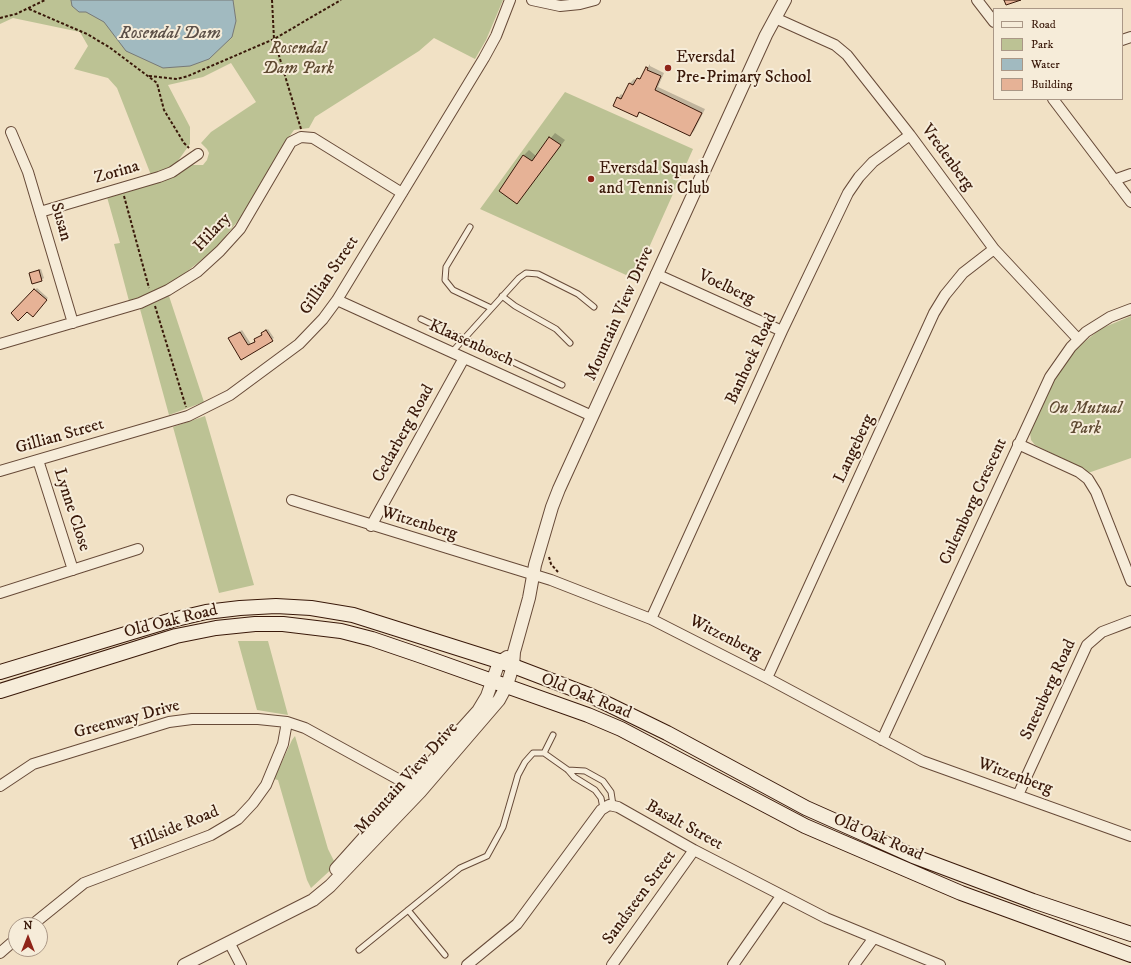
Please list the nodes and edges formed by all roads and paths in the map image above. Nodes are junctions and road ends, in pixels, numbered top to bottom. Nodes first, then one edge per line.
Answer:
1 (45, 0) edge
2 (272, 0) edge
3 (342, 0) edge
4 (510, 0) edge
5 (532, 0) edge
6 (595, 0) edge
7 (785, 0) edge
8 (977, 0) edge
9 (29, 9) junction
10 (0, 18) edge
11 (775, 18) junction
12 (993, 21) edge
13 (274, 39) junction
14 (148, 76) junction
15 (1054, 100) edge
16 (10, 132) dead end
17 (910, 135) junction
18 (304, 136) junction
19 (198, 154) joint
20 (1131, 174) edge
21 (1114, 180) junction
22 (121, 188) junction
23 (402, 193) junction
24 (1131, 202) edge
25 (40, 212) junction
26 (470, 227) dead end
27 (994, 250) junction
28 (656, 274) junction
29 (502, 296) junction
30 (152, 298) junction
31 (337, 300) junction
32 (594, 307) dead end
33 (491, 308) junction
34 (1131, 309) edge
35 (421, 319) dead end
36 (73, 323) junction
37 (782, 331) junction
38 (463, 339) junction
39 (1078, 339) junction
40 (570, 343) dead end
41 (0, 344) edge
42 (452, 352) junction
43 (464, 358) junction
44 (562, 385) dead end
45 (188, 416) junction
46 (592, 416) junction
47 (1018, 444) junction
48 (38, 460) junction
49 (0, 471) edge
50 (292, 500) dead end
51 (371, 526) junction
52 (138, 549) dead end
53 (549, 553) dead end
54 (73, 570) junction
55 (559, 572) dead end
56 (533, 575) junction
57 (1131, 581) edge
58 (0, 593) edge
59 (651, 619) junction
60 (1131, 621) edge
61 (514, 659) junction
62 (499, 662) junction
63 (0, 672) edge
64 (767, 678) junction
65 (492, 680) junction
66 (507, 686) junction
67 (0, 691) edge
68 (287, 722) junction
69 (553, 735) dead end
70 (882, 740) junction
71 (544, 753) junction
72 (568, 770) junction
73 (0, 786) edge
74 (415, 789) junction
75 (1018, 795) junction
76 (608, 807) junction
77 (1131, 836) edge
78 (694, 850) junction
79 (781, 896) junction
80 (408, 910) junction
81 (42, 917) edge
82 (1131, 934) edge
83 (873, 938) junction
84 (229, 942) junction
85 (8, 946) edge
86 (359, 950) dead end
87 (0, 953) edge
88 (445, 955) dead end
89 (1131, 955) edge
90 (184, 965) edge
91 (241, 965) edge
92 (467, 965) edge
93 (612, 965) edge
94 (733, 965) edge
95 (854, 965) edge
96 (940, 965) edge

1 - 9 path
2 - 13 path
3 - 13 path
4 - 23 street, Gillian Street
5 - 6 street
7 - 11 street, Mountain View Drive
8 - 12 street
9 - 10 path
9 - 14 path
11 - 17 street, Vredenberg
11 - 28 street, Mountain View Drive
13 - 14 path
13 - 18 path
14 - 19 path
15 - 21 street
16 - 25 street, Susan
17 - 27 street, Vredenberg
17 - 37 street, Banhoek Road
18 - 23 street
18 - 30 street, Hilary
19 - 22 street, Zorina
20 - 21 street
21 - 24 street
22 - 25 street, Zorina
22 - 30 path
23 - 31 street, Gillian Street
25 - 36 street, Susan
26 - 33 lane
27 - 39 street, Vredenberg
27 - 64 street, Langeberg
28 - 37 street, Voelberg
28 - 46 street, Mountain View Drive
29 - 32 lane
29 - 33 lane
29 - 40 lane
30 - 36 street, Hilary
30 - 45 path
31 - 42 street, Klaasenbosch
31 - 45 street, Gillian Street
33 - 38 lane
34 - 39 street, Culemborg Crescent
35 - 38 lane
36 - 41 street, Hilary
37 - 59 street, Banhoek Road
38 - 42 lane
38 - 44 lane
39 - 47 street, Culemborg Crescent
42 - 43 street, Klaasenbosch
43 - 46 street, Klaasenbosch
43 - 51 street, Cedarberg Road
45 - 48 street, Gillian Street
46 - 56 street, Mountain View Drive
47 - 57 street
47 - 70 street, Culemborg Crescent
48 - 49 street, Gillian Street
48 - 54 street, Lynne Close
50 - 51 street, Witzenberg
51 - 56 street, Witzenberg
52 - 54 street, Lynne Close
53 - 55 path
54 - 58 street, Lynne Close
56 - 59 street, Witzenberg
56 - 61 street, Mountain View Drive
59 - 64 street, Witzenberg
60 - 75 street, Sneeuberg Road
61 - 62 main road, Old Oak Road
61 - 66 street, Mountain View Drive
61 - 82 main road, Old Oak Road
62 - 63 main road, Old Oak Road
62 - 65 street, Mountain View Drive
64 - 70 street, Witzenberg
65 - 66 main road, Old Oak Road
65 - 67 main road, Old Oak Road
65 - 74 street, Mountain View Drive
66 - 74 street, Mountain View Drive
66 - 89 main road, Old Oak Road
68 - 73 street, Greenway Drive
68 - 74 street, Greenway Drive
68 - 81 street, Hillside Road
69 - 71 lane
70 - 75 street, Witzenberg
71 - 72 lane
71 - 80 lane
72 - 76 lane
72 - 76 lane
74 - 84 street, Mountain View Drive
75 - 77 street, Witzenberg
76 - 78 street, Basalt Street
76 - 92 street
78 - 79 street, Basalt Street
78 - 93 street, Sandsteen Street
79 - 83 street, Basalt Street
79 - 94 street
80 - 86 lane
80 - 88 lane
83 - 95 street
83 - 96 street, Basalt Street
84 - 90 street, Mountain View Drive
84 - 91 street
85 - 87 street

